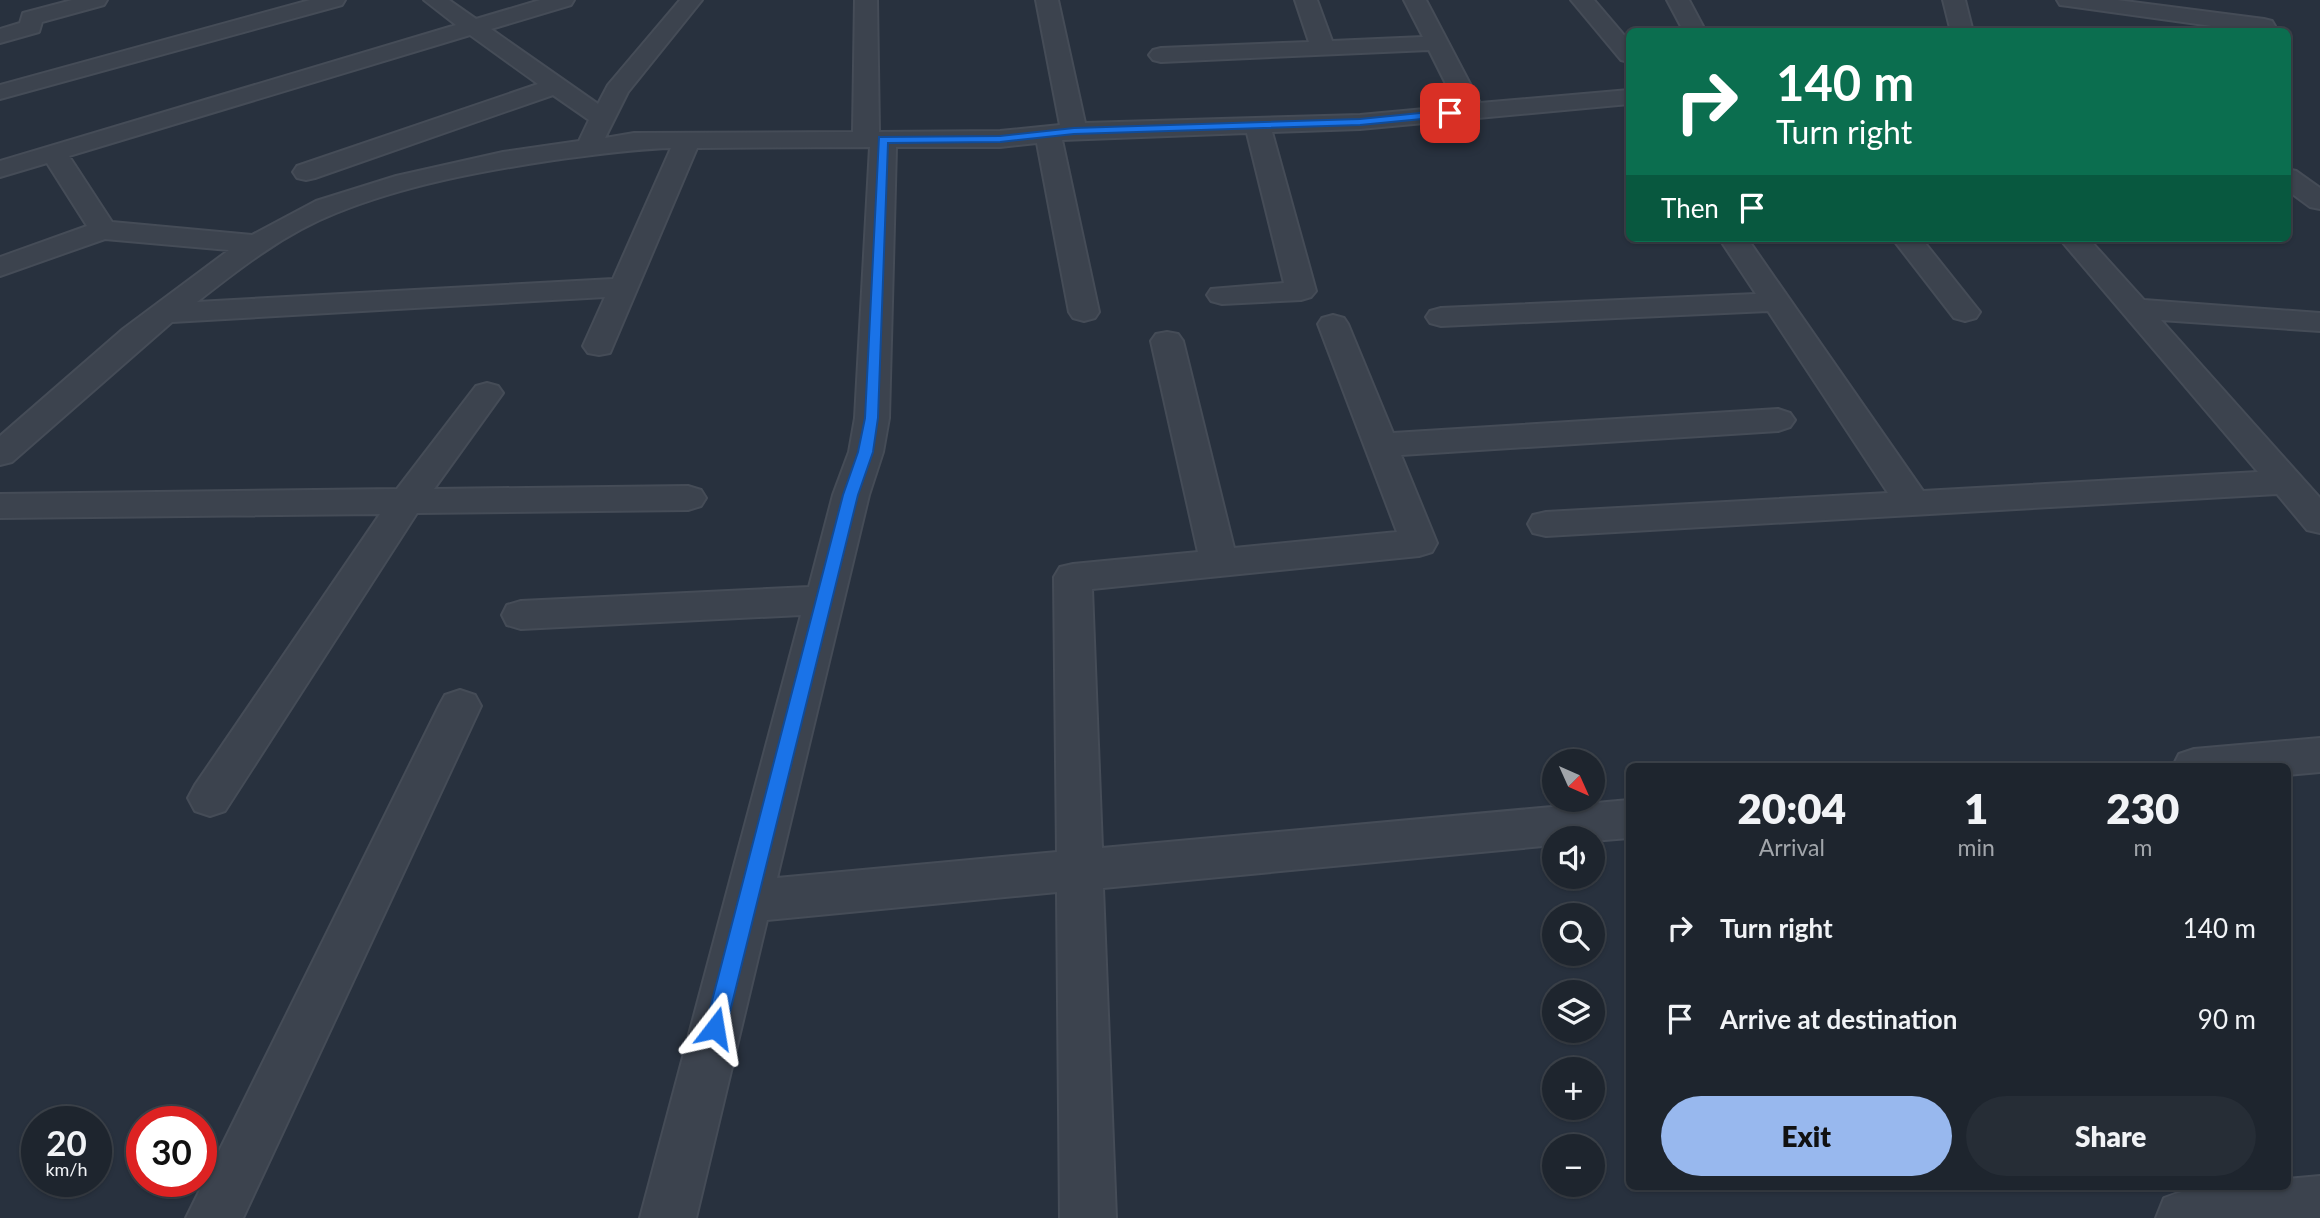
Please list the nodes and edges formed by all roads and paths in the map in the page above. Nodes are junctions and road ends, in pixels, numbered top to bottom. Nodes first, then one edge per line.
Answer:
1 (96, 0) edge
2 (334, 0) edge
3 (435, 0) edge
4 (563, 0) edge
5 (691, 0) edge
6 (866, 0) edge
7 (1047, 0) edge
8 (1306, 0) edge
9 (1415, 0) edge
10 (1582, 0) edge
11 (1678, 0) edge
12 (1954, 0) edge
13 (2067, 0) edge
14 (2264, 26) dead end
15 (473, 27) junction
16 (1693, 28) edge
17 (1961, 28) edge
18 (0, 37) edge
19 (1437, 43) junction
20 (1323, 48) junction
21 (1626, 51) edge
22 (1161, 55) dead end
23 (555, 86) junction
24 (0, 92) edge
25 (1626, 97) edge
26 (1472, 111) junction
27 (602, 118) junction
28 (1257, 125) junction
29 (1061, 132) junction
30 (874, 140) junction
31 (687, 141) junction
32 (588, 146) junction
33 (54, 153) junction
34 (0, 169) edge
35 (306, 172) dead end
36 (2291, 180) edge
37 (2319, 200) edge
38 (103, 230) junction
39 (1736, 242) edge
40 (1909, 242) edge
41 (2077, 242) edge
42 (258, 244) junction
43 (0, 267) edge
44 (624, 287) junction
45 (1222, 295) dead end
46 (1777, 302) junction
47 (2137, 309) junction
48 (1084, 312) dead end
49 (1965, 312) dead end
50 (164, 313) junction
51 (1440, 317) dead end
52 (2320, 322) edge
53 (1333, 324) dead end
54 (1167, 341) dead end
55 (599, 346) dead end
56 (487, 393) dead end
57 (1778, 420) dead end
58 (1381, 445) junction
59 (0, 454) edge
60 (2287, 482) junction
61 (688, 498) dead end
62 (405, 502) junction
63 (1913, 503) junction
64 (0, 506) edge
65 (2320, 521) edge
66 (1546, 524) dead end
67 (1219, 562) junction
68 (825, 600) junction
69 (521, 615) dead end
70 (460, 706) dead end
71 (2320, 755) edge
72 (2228, 763) edge
73 (210, 798) dead end
74 (1626, 819) edge
75 (1079, 870) junction
76 (747, 901) junction
77 (2320, 1203) edge
78 (214, 1218) edge
79 (668, 1218) edge
80 (1088, 1218) edge
81 (2184, 1218) edge

1 - 18 street
2 - 24 street
3 - 15 street
4 - 15 street
5 - 27 street
6 - 30 street
7 - 29 street
8 - 20 street
9 - 19 street
10 - 21 street
11 - 16 street
12 - 17 street
13 - 14 street
15 - 23 street
15 - 33 street
19 - 20 street
19 - 26 street
20 - 22 street
23 - 27 street
23 - 35 street
25 - 26 street
26 - 28 street
27 - 32 street
28 - 29 street
28 - 45 street
29 - 30 street
29 - 48 street
30 - 31 street
30 - 68 street
31 - 32 street
31 - 44 street
32 - 42 street
33 - 34 street
33 - 38 street
36 - 37 street
38 - 42 street
38 - 43 street
39 - 46 street
40 - 49 street
41 - 47 street
42 - 50 street
44 - 50 street
44 - 55 street
46 - 51 street
46 - 63 street
47 - 52 street
47 - 60 street
50 - 59 street
53 - 58 street
54 - 67 street
56 - 62 street
57 - 58 street
58 - 67 street
60 - 63 street
60 - 65 street
61 - 62 street
62 - 64 street
62 - 73 street
63 - 66 street
67 - 75 street
68 - 69 street
68 - 76 street
70 - 78 street
71 - 72 street
74 - 75 street
75 - 76 street
75 - 80 street
76 - 79 street
77 - 81 street

